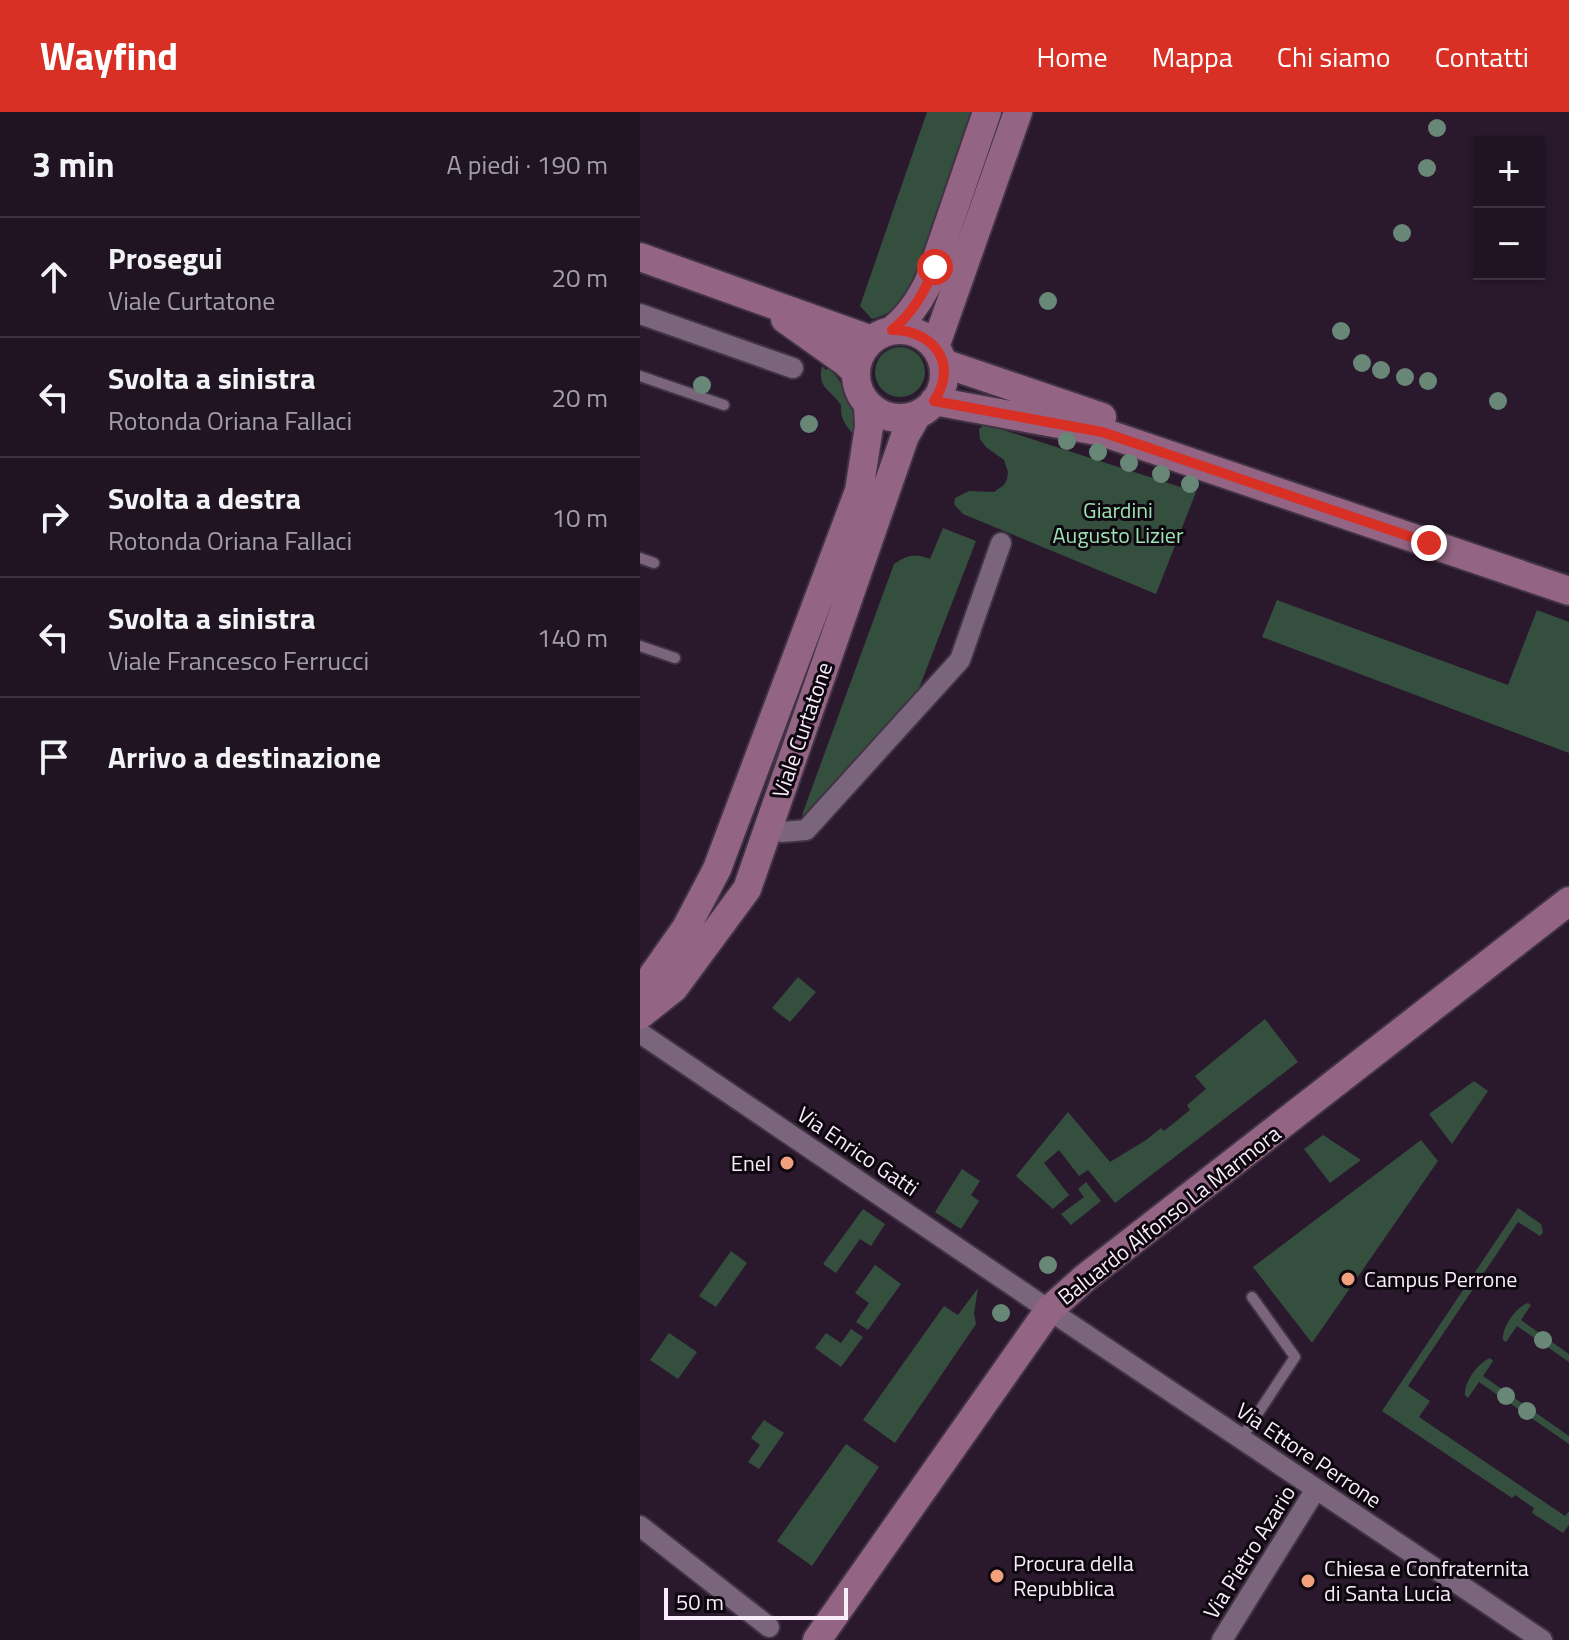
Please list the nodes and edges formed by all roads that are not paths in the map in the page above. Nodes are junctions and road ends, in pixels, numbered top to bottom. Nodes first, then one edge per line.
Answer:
1 (987, 112) edge
2 (1018, 112) edge
3 (640, 257) edge
4 (758, 300) junction
5 (640, 314) edge
6 (882, 335) junction
7 (939, 355) junction
8 (793, 368) dead end
9 (856, 372) junction
10 (640, 376) edge
11 (724, 405) dead end
12 (868, 405) junction
13 (926, 408) junction
14 (1001, 543) dead end
15 (640, 558) edge
16 (654, 563) dead end
17 (1569, 575) edge
18 (1569, 591) edge
19 (640, 646) edge
20 (675, 658) dead end
21 (767, 829) junction
22 (1569, 901) edge
23 (640, 1001) edge
24 (640, 1015) edge
25 (640, 1033) edge
26 (1252, 1297) dead end
27 (1049, 1310) junction
28 (1241, 1439) junction
29 (1316, 1489) junction
30 (640, 1526) edge
31 (769, 1627) dead end
32 (1536, 1638) edge
33 (817, 1640) edge
34 (1222, 1640) edge

1 - 6 street
2 - 7 street
3 - 4 street
4 - 6 street
4 - 9 street
5 - 8 street
6 - 7 street
6 - 9 street
7 - 13 street
7 - 17 street
9 - 12 street
10 - 11 lane
12 - 13 street
12 - 23 street, Viale Curtatone
13 - 18 street
13 - 21 street, Viale Curtatone
14 - 21 street
15 - 16 lane
19 - 20 lane
21 - 24 street, Viale Curtatone
22 - 27 street, Baluardo Alfonso La Marmora
25 - 27 street, Via Enrico Gatti
26 - 28 lane
27 - 28 street, Via Ettore Perrone
27 - 33 street, Baluardo Alfonso La Marmora
28 - 29 street, Via Ettore Perrone
29 - 32 street, Via Ettore Perrone
29 - 34 street, Via Pietro Azario
30 - 31 street

